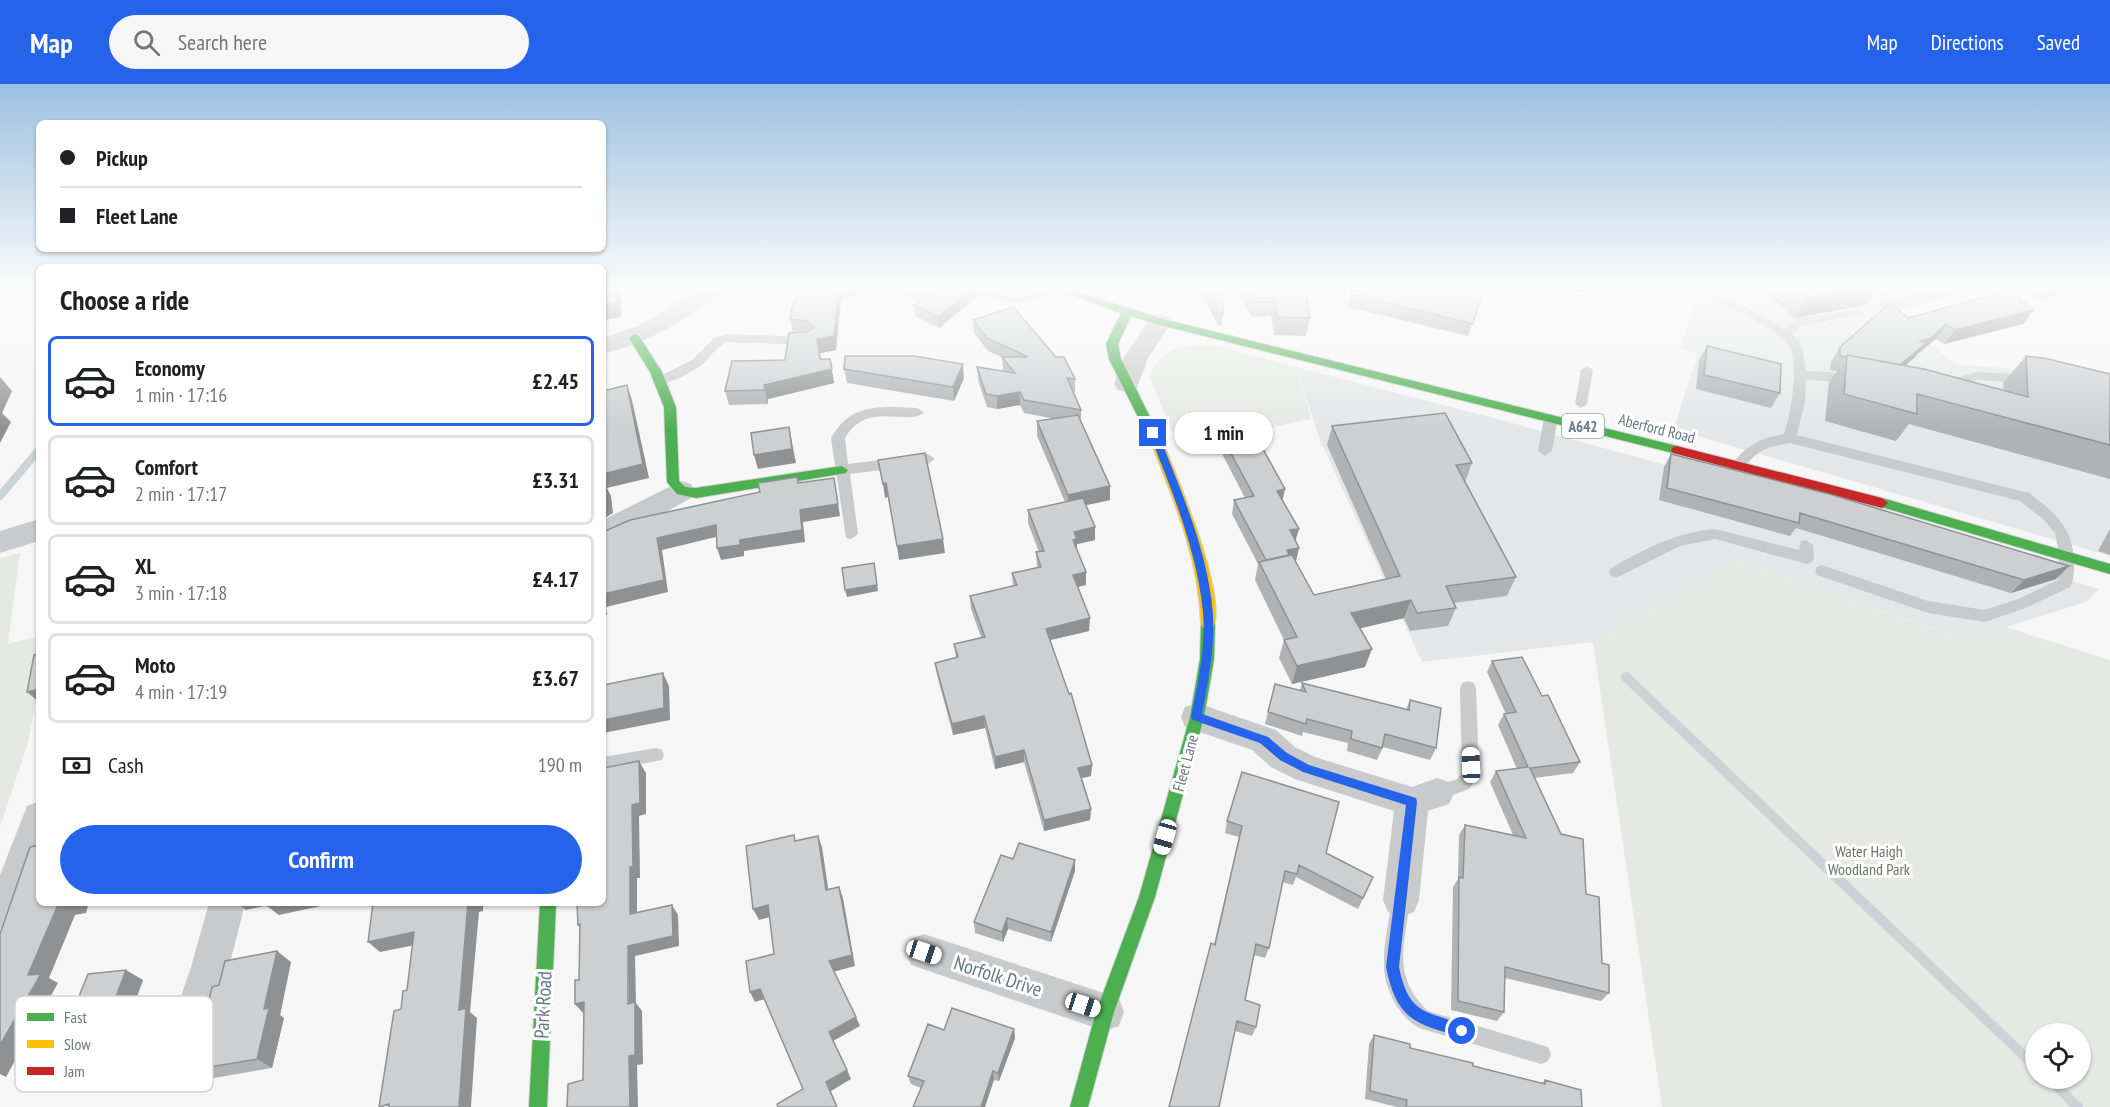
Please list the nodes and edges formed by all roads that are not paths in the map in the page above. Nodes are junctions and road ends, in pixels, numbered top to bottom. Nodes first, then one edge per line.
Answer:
1 (640, 336) edge
2 (1116, 336) edge
3 (1151, 336) edge
4 (1216, 336) edge
5 (1785, 336) edge
6 (635, 338) junction
7 (809, 341) edge
8 (606, 345) edge
9 (1587, 370) dead end
10 (1800, 375) junction
11 (2036, 380) edge
12 (659, 382) junction
13 (1861, 382) edge
14 (1127, 384) junction
15 (1932, 389) edge
16 (1581, 404) dead end
17 (917, 412) dead end
18 (1551, 418) junction
19 (1790, 438) junction
20 (1545, 452) dead end
21 (928, 459) edge
22 (1738, 466) junction
23 (842, 470) junction
24 (681, 490) junction
25 (36, 531) edge
26 (606, 531) edge
27 (851, 534) dead end
28 (1, 542) edge
29 (1806, 545) dead end
30 (2067, 556) junction
31 (2110, 569) edge
32 (1822, 571) dead end
33 (1616, 572) dead end
34 (1468, 688) dead end
35 (1197, 717) junction
36 (656, 754) dead end
37 (606, 763) edge
38 (1424, 798) junction
39 (36, 831) edge
40 (1401, 900) joint
41 (6, 906) edge
42 (226, 906) edge
43 (548, 906) edge
44 (924, 952) dead end
45 (200, 996) edge
46 (1106, 1012) junction
47 (1541, 1054) dead end
48 (538, 1107) edge
49 (1079, 1107) edge

1 - 6 street
2 - 14 street, Fleet Lane
3 - 14 street
4 - 18 street, Aberford Road / A642
5 - 10 lane
6 - 8 street
6 - 12 street
7 - 12 lane
9 - 16 lane
10 - 13 lane
10 - 19 lane
11 - 15 lane
12 - 24 street
14 - 35 street, Fleet Lane
17 - 23 lane
18 - 20 lane
18 - 22 street, Aberford Road / A642
19 - 22 lane
19 - 30 lane
21 - 23 lane
22 - 30 street, Aberford Road / A642
23 - 24 street
23 - 27 lane
24 - 26 street
25 - 28 street
29 - 33 lane
30 - 31 street, Aberford Road / A642
30 - 32 lane
34 - 38 lane
35 - 38 street
35 - 46 street, Fleet Lane
36 - 37 lane
38 - 40 street
39 - 41 street
40 - 47 lane
42 - 45 street
43 - 48 street, Park Road
44 - 46 street, Norfolk Drive
46 - 49 street, Fleet Lane

